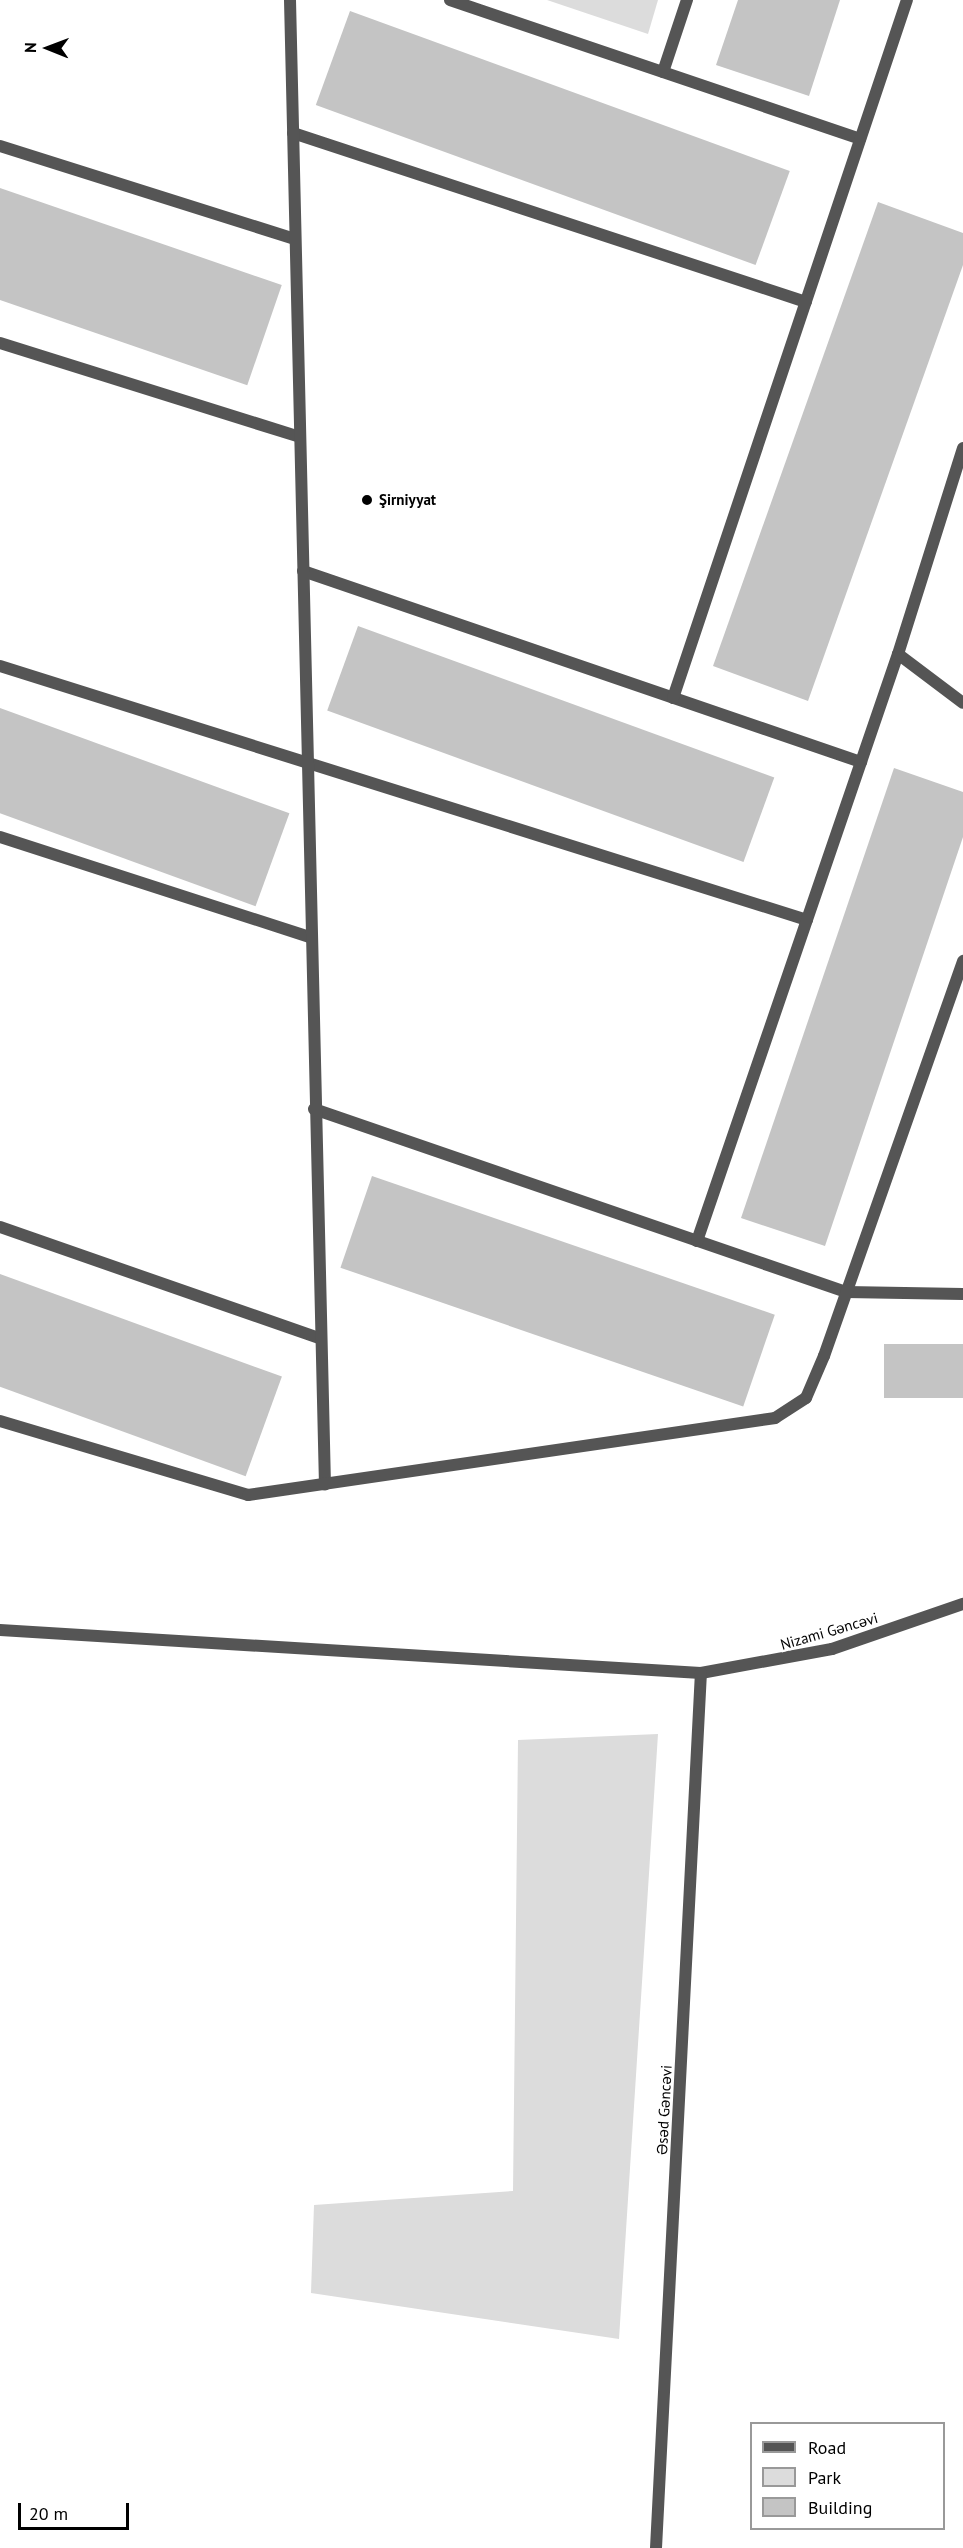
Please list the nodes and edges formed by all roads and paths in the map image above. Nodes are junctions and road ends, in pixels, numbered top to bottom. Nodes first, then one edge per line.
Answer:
1 (290, 0) edge
2 (450, 0) edge
3 (687, 0) edge
4 (907, 0) edge
5 (663, 72) junction
6 (293, 133) junction
7 (860, 139) junction
8 (0, 146) edge
9 (295, 239) junction
10 (806, 302) junction
11 (0, 343) edge
12 (300, 437) junction
13 (963, 448) edge
14 (303, 571) junction
15 (898, 654) junction
16 (0, 666) edge
17 (673, 698) junction
18 (963, 703) edge
19 (307, 762) junction
20 (861, 762) junction
21 (0, 837) edge
22 (807, 920) junction
23 (310, 937) junction
24 (963, 961) edge
25 (314, 1109) junction
26 (0, 1227) edge
27 (697, 1241) junction
28 (846, 1292) junction
29 (963, 1294) edge
30 (320, 1338) junction
31 (0, 1421) edge
32 (325, 1485) junction
33 (963, 1604) edge
34 (0, 1630) edge
35 (701, 1673) junction
36 (656, 2548) edge

1 - 6 street
2 - 5 street
3 - 5 street
4 - 7 street
5 - 7 street
6 - 9 street
6 - 10 street
7 - 10 street
8 - 9 street
9 - 12 street
10 - 17 street
11 - 12 street
12 - 14 street
13 - 15 street
14 - 17 street
14 - 19 street
15 - 18 street
15 - 20 street
16 - 19 street
17 - 20 street
19 - 22 street
19 - 23 street
20 - 22 street
21 - 23 street
22 - 27 street
23 - 25 street
24 - 28 street
25 - 27 street
25 - 30 street
26 - 30 street
27 - 28 street
28 - 29 street
28 - 32 street
30 - 32 street
31 - 32 street
33 - 35 street, Nizami Gəncəvi
34 - 35 street, Nizami Gəncəvi
35 - 36 street, Əsəd Gəncəvi

